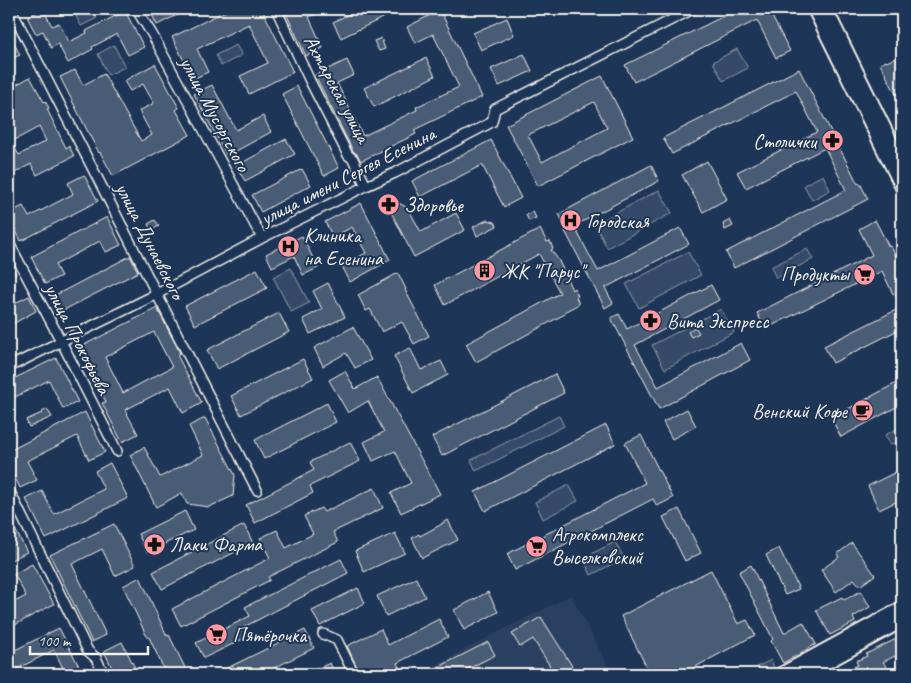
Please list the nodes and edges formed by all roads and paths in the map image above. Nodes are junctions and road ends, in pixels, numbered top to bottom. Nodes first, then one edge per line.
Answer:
1 (11, 9) edge
2 (136, 9) edge
3 (276, 9) edge
4 (694, 9) edge
5 (814, 9) edge
6 (826, 9) edge
7 (902, 164) edge
8 (366, 186) junction
9 (902, 187) edge
10 (262, 238) junction
11 (9, 243) edge
12 (157, 294) junction
13 (61, 341) junction
14 (9, 367) edge
15 (116, 451) dead end
16 (9, 490) edge
17 (257, 490) dead end
18 (902, 608) edge
19 (902, 621) edge
20 (323, 634) dead end
21 (104, 674) edge
22 (354, 674) edge
23 (781, 674) edge
24 (806, 674) edge

1 - 12 street, улица Дунаевского
2 - 10 street, улица Мусоргского
3 - 8 street, Ахтарская улица
4 - 8 street, улица имени Сергея Есенина
5 - 9 main road
6 - 7 main road
8 - 10 street, улица имени Сергея Есенина
10 - 12 street, улица имени Сергея Есенина
11 - 13 street, улица Прокофьева
12 - 13 street, улица имени Сергея Есенина
12 - 17 street, улица Дунаевского
13 - 14 street, улица имени Сергея Есенина
13 - 15 street, улица Прокофьева
16 - 21 street
18 - 23 main road
19 - 24 main road
20 - 22 street

